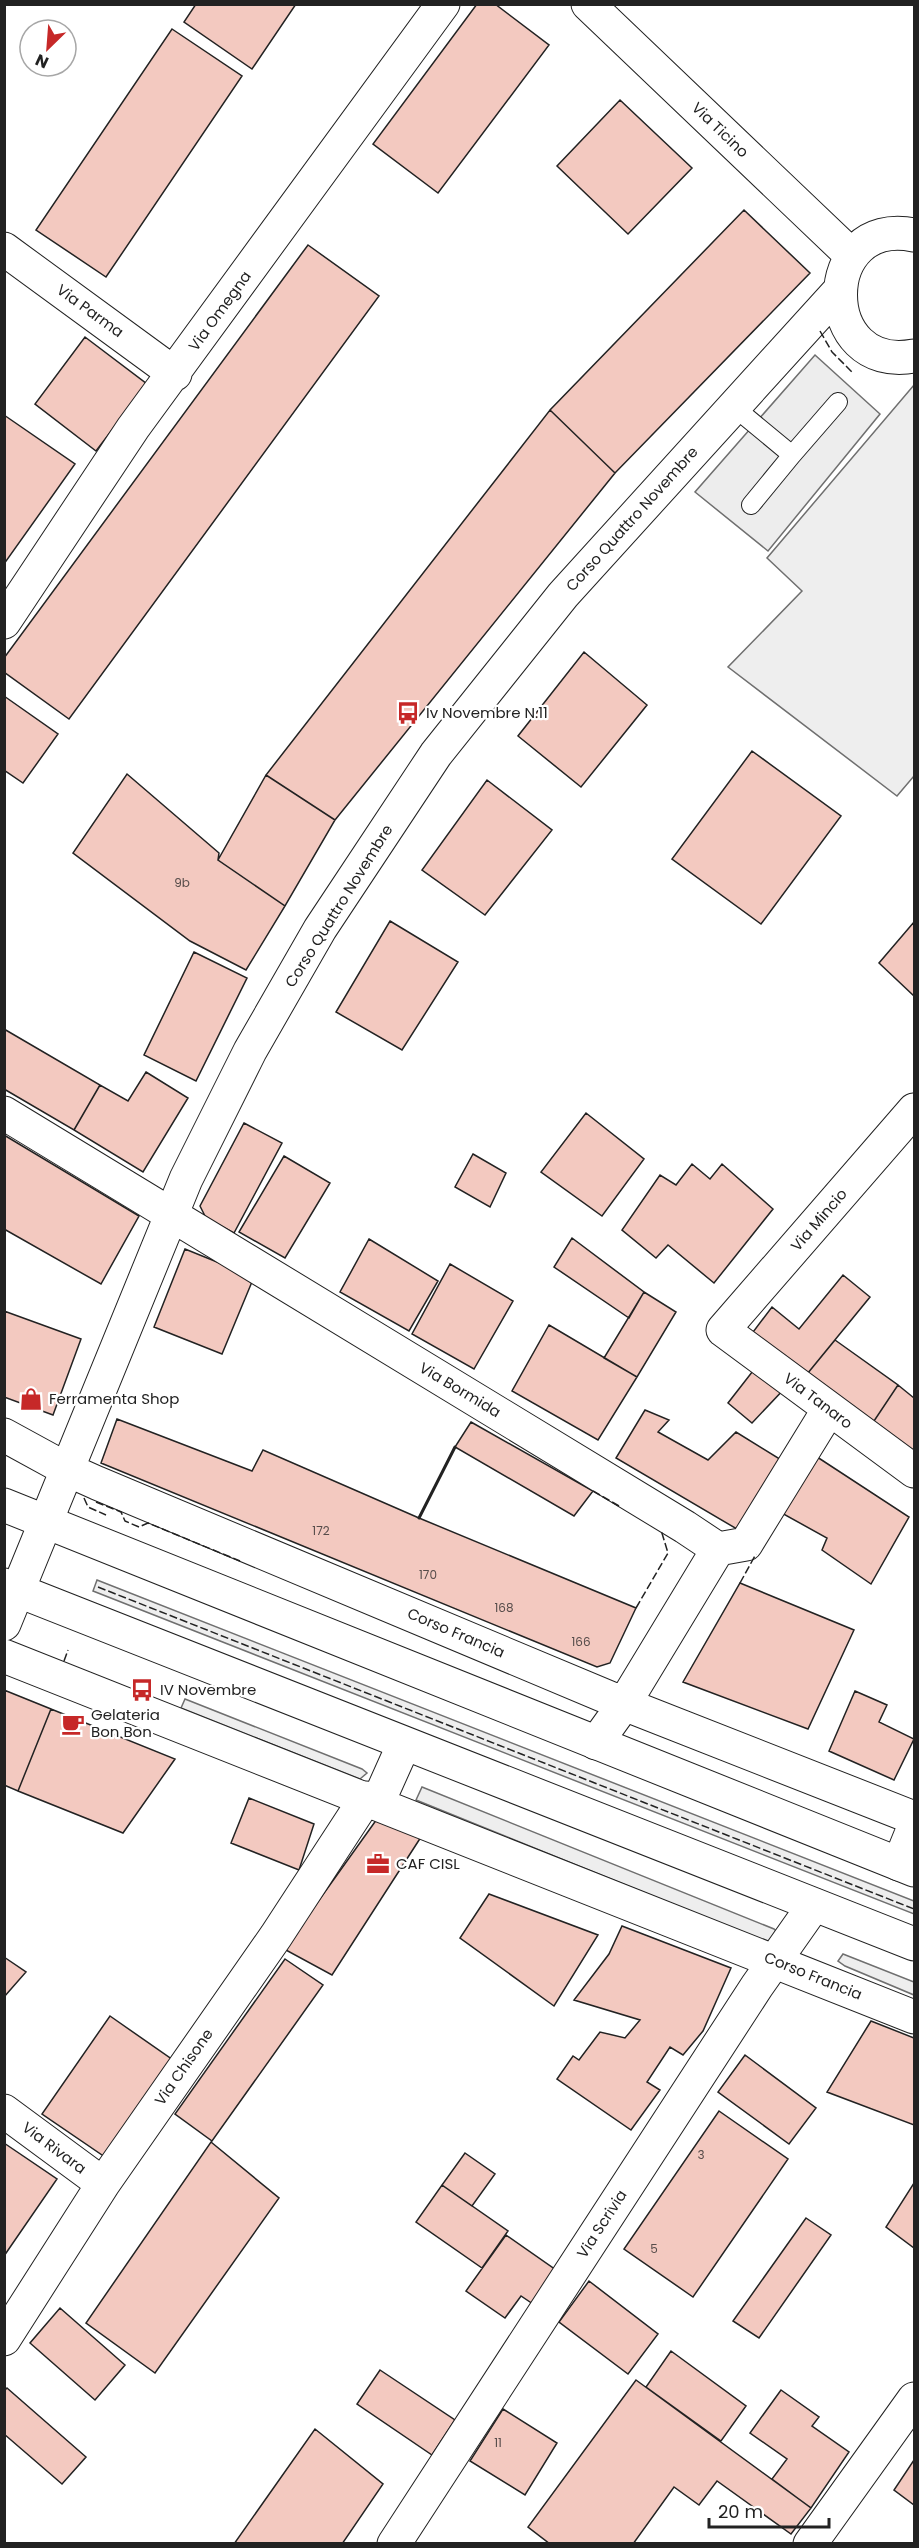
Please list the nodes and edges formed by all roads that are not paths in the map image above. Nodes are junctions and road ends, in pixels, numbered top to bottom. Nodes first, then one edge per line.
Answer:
1 (443, 4) edge
2 (588, 4) edge
3 (915, 235) edge
4 (4, 249) edge
5 (852, 256) junction
6 (839, 291) junction
7 (915, 356) edge
8 (174, 374) junction
9 (838, 402) dead end
10 (734, 406) junction
11 (792, 455) junction
12 (751, 505) dead end
13 (4, 622) edge
14 (915, 1110) edge
15 (4, 1113) edge
16 (172, 1215) junction
17 (723, 1330) joint
18 (829, 1409) junction
19 (4, 1435) edge
20 (68, 1470) junction
21 (915, 1471) edge
22 (4, 1505) edge
23 (46, 1522) junction
24 (718, 1549) junction
25 (11, 1588) edge
26 (4, 1624) edge
27 (4, 1656) edge
28 (624, 1704) junction
29 (596, 1743) junction
30 (404, 1744) junction
31 (372, 1800) junction
32 (915, 1818) edge
33 (915, 1827) edge
34 (907, 1867) edge
35 (814, 1905) junction
36 (915, 1944) edge
37 (775, 1960) junction
38 (915, 2017) edge
39 (4, 2111) edge
40 (103, 2184) junction
41 (4, 2339) edge
42 (915, 2399) edge
43 (394, 2544) edge
44 (810, 2544) edge

1 - 8 street, Via Omegna
2 - 5 street, Via Ticino
3 - 5 street
4 - 8 street, Via Parma
5 - 6 street
6 - 7 street
6 - 10 street, Corso Quattro Novembre
8 - 13 street, Via Omegna
9 - 11 lane
10 - 11 lane
10 - 16 street, Corso Quattro Novembre
11 - 12 lane
14 - 17 street, Via Mincio
15 - 16 street, Via Bormida
16 - 20 street, Corso Quattro Novembre
16 - 24 street, Via Bormida
17 - 18 street, Via Tanaro
18 - 21 street, Via Tanaro
18 - 24 street
19 - 20 street, Corso Francia
20 - 23 street, Corso Quattro Novembre
20 - 28 street, Corso Francia
22 - 23 street
23 - 25 street, Corso Quattro Novembre
23 - 29 street
24 - 28 street
25 - 26 street, Corso Quattro Novembre
25 - 30 street
27 - 31 street, Corso Francia
28 - 29 street
28 - 32 street, Corso Francia
29 - 34 street
30 - 31 street
30 - 35 street
31 - 37 street, Corso Francia
31 - 40 street, Via Chisone
33 - 34 street
35 - 36 street
35 - 37 street, Via Scrivia
37 - 38 street, Corso Francia
37 - 43 street, Via Scrivia
39 - 40 street, Via Rivara
40 - 41 street, Via Chisone
42 - 44 street

